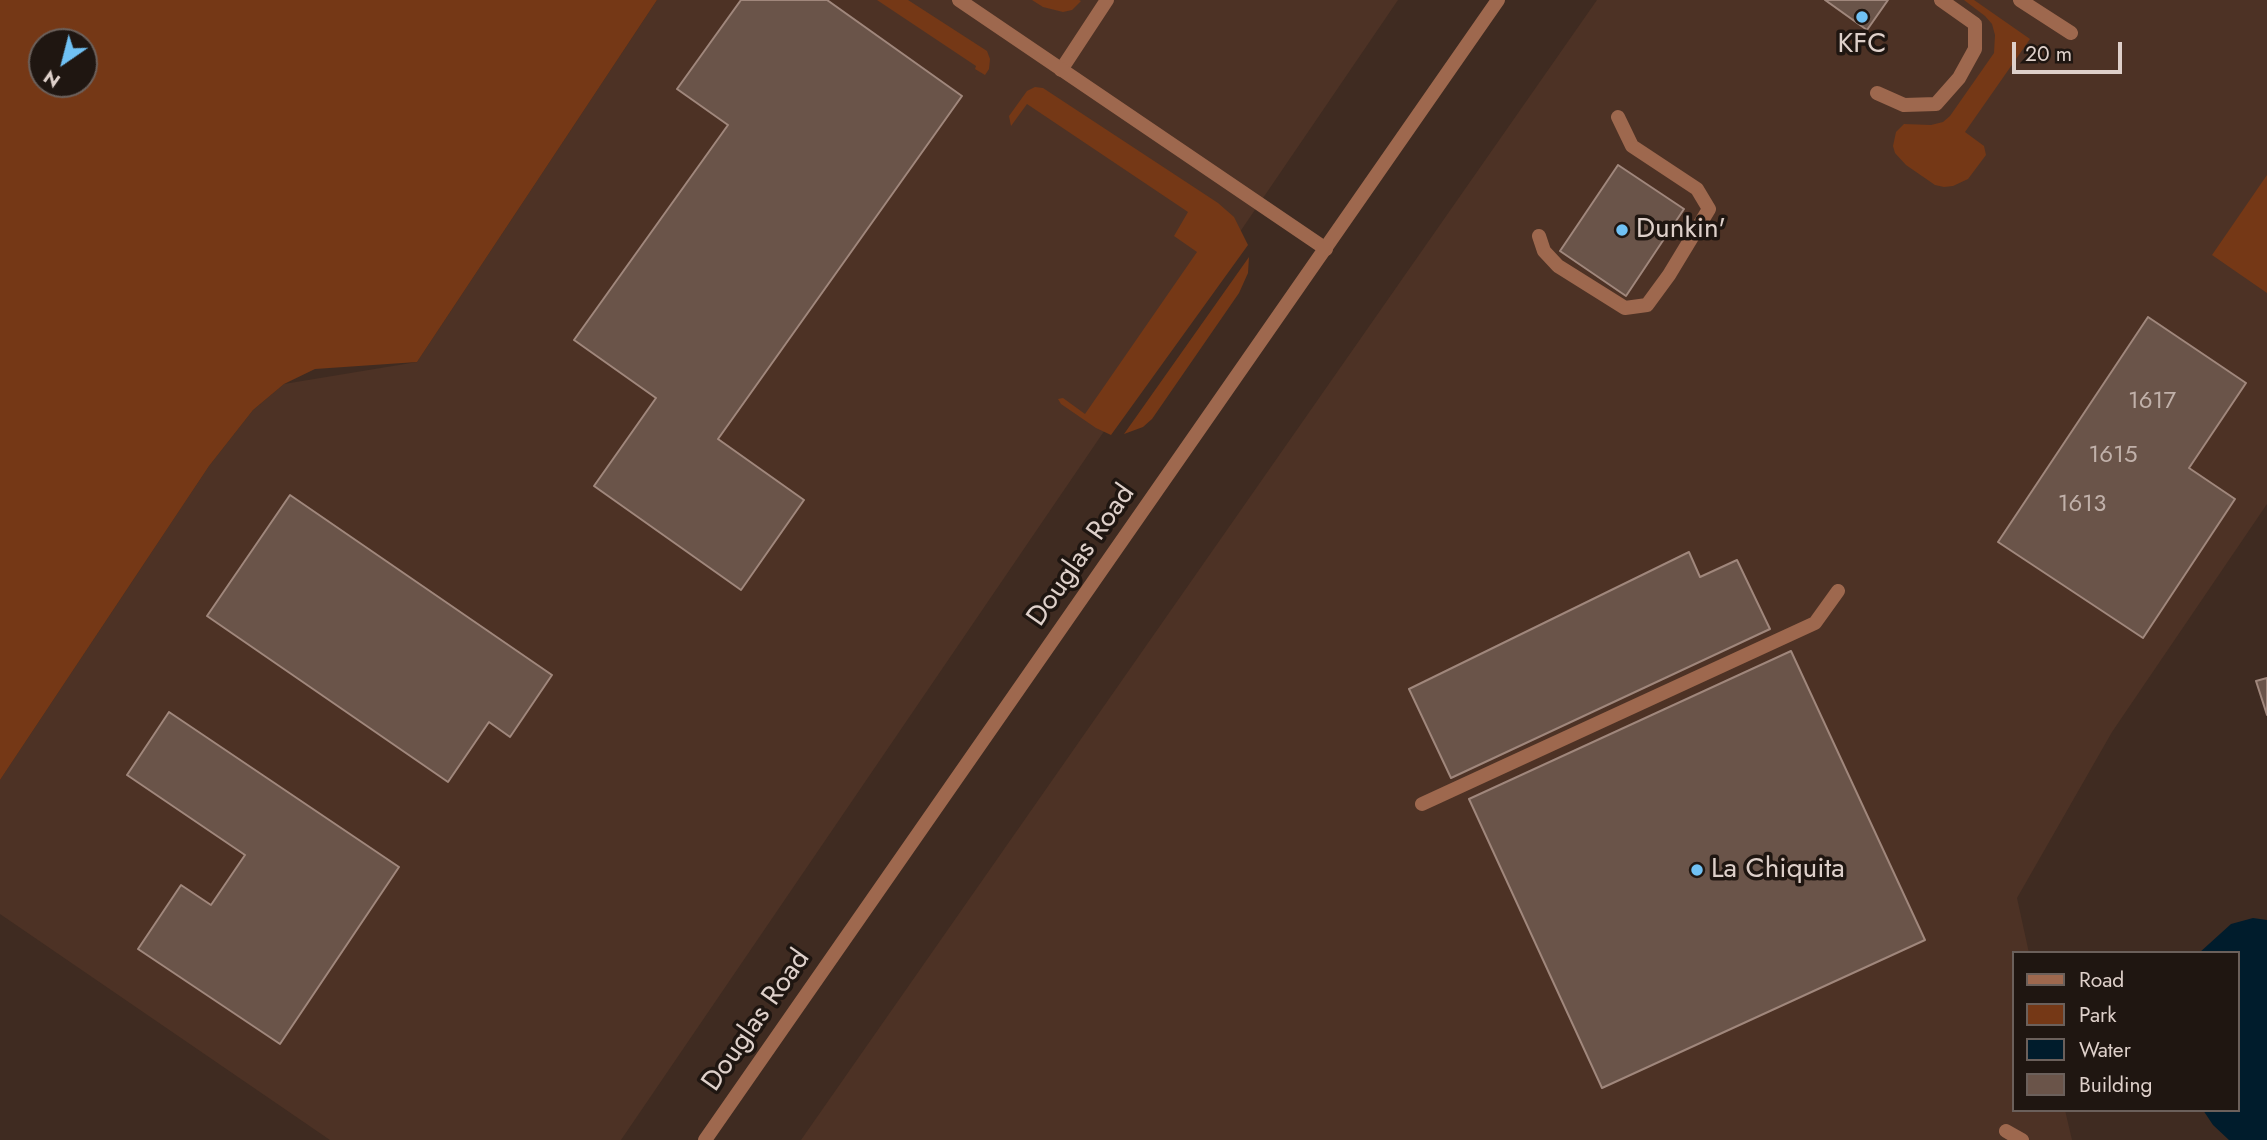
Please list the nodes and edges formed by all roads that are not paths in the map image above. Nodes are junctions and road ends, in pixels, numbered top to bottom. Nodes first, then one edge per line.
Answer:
1 (959, 0) edge
2 (1107, 0) edge
3 (1498, 0) edge
4 (1941, 0) edge
5 (2020, 0) edge
6 (2071, 33) dead end
7 (1061, 70) junction
8 (1877, 93) dead end
9 (1618, 117) dead end
10 (1539, 236) dead end
11 (1326, 249) junction
12 (1838, 591) dead end
13 (1422, 804) dead end
14 (2006, 1131) dead end
15 (705, 1140) edge
16 (2022, 1140) edge

1 - 7 street
2 - 7 street
3 - 11 street, Douglas Road
4 - 8 street
5 - 6 street
7 - 11 street
9 - 10 street
11 - 15 street, Douglas Road
12 - 13 street
14 - 16 street

